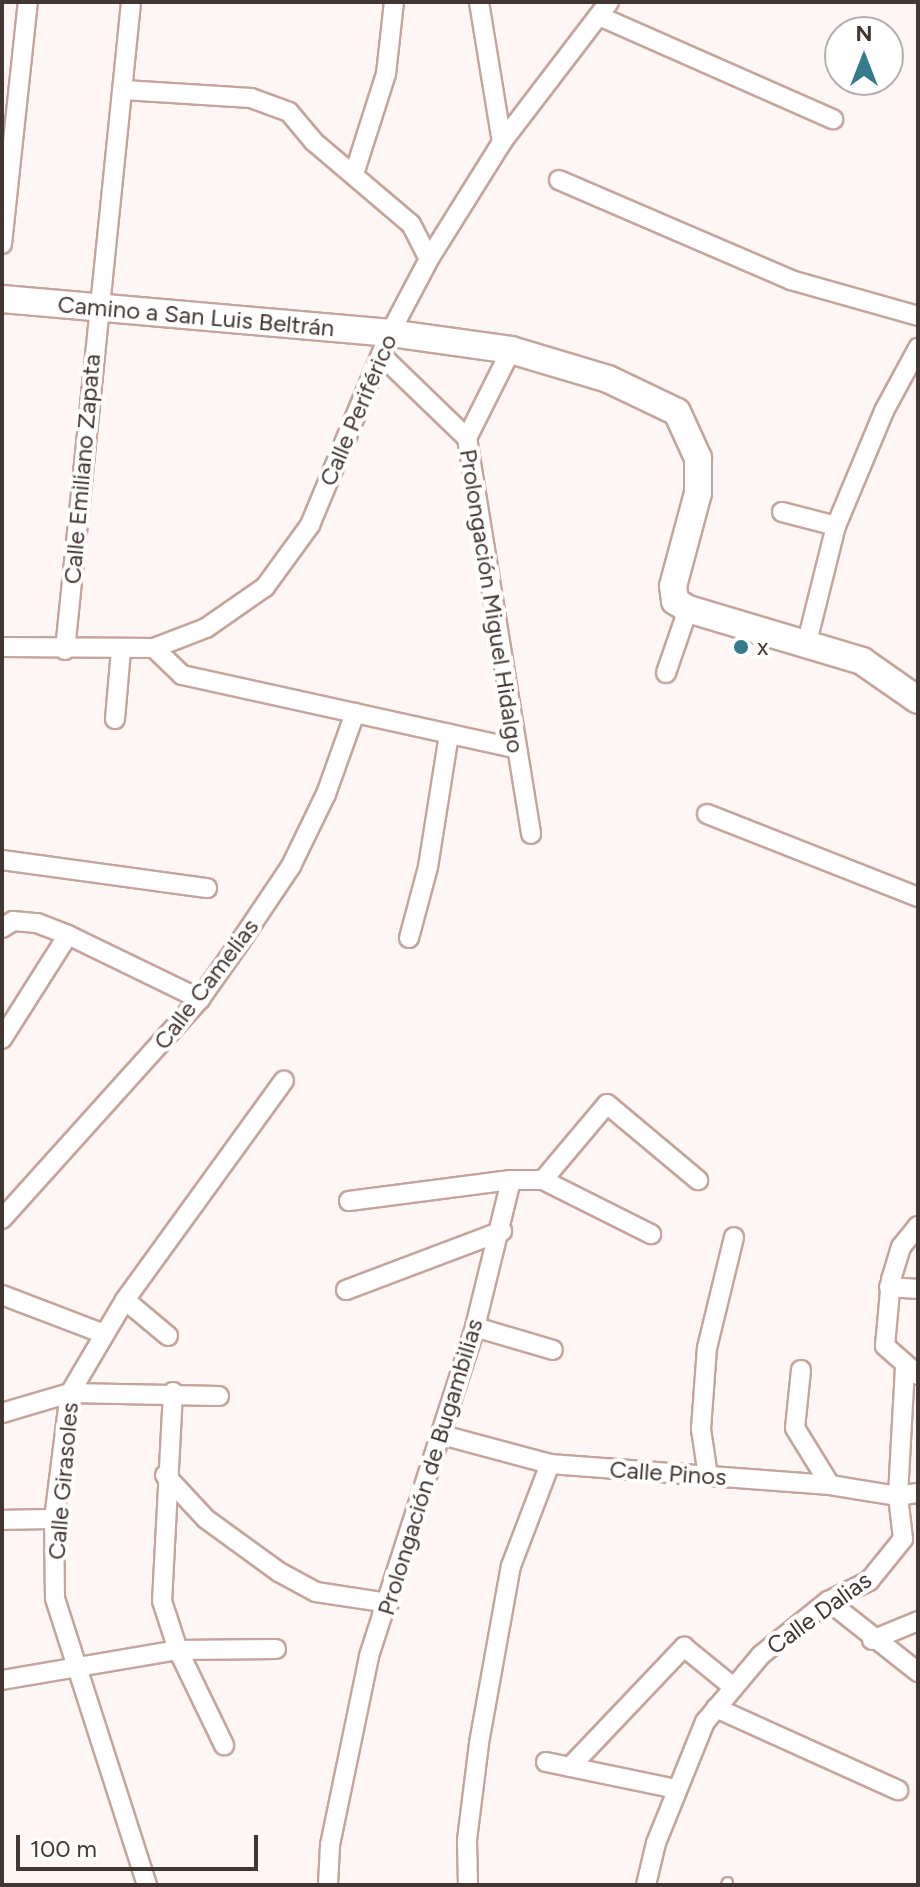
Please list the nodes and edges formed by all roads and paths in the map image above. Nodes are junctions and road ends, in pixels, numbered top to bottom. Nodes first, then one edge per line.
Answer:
1 (28, 2) edge
2 (131, 2) edge
3 (394, 2) edge
4 (479, 2) edge
5 (604, 9) edge
6 (124, 90) junction
7 (833, 119) dead end
8 (502, 142) junction
9 (355, 171) junction
10 (559, 180) dead end
11 (2, 244) edge
12 (429, 259) junction
13 (2, 299) edge
14 (97, 309) junction
15 (918, 316) edge
16 (385, 344) junction
17 (918, 348) edge
18 (511, 350) junction
19 (467, 438) junction
20 (782, 512) dead end
21 (836, 526) junction
22 (688, 609) junction
23 (806, 646) junction
24 (2, 647) edge
25 (154, 648) junction
26 (65, 650) junction
27 (121, 651) junction
28 (666, 673) dead end
29 (918, 700) edge
30 (355, 713) junction
31 (115, 719) dead end
32 (449, 734) junction
33 (514, 748) junction
34 (707, 814) dead end
35 (531, 834) dead end
36 (2, 860) edge
37 (207, 888) dead end
38 (918, 897) edge
39 (2, 928) edge
40 (68, 935) junction
41 (409, 938) dead end
42 (200, 999) junction
43 (2, 1039) edge
44 (284, 1080) dead end
45 (511, 1180) junction
46 (543, 1180) junction
47 (698, 1180) dead end
48 (349, 1201) dead end
49 (2, 1219) edge
50 (918, 1226) edge
51 (502, 1231) junction
52 (651, 1234) dead end
53 (734, 1237) dead end
54 (889, 1287) junction
55 (918, 1289) edge
56 (346, 1290) dead end
57 (2, 1295) edge
58 (125, 1300) junction
59 (475, 1327) junction
60 (104, 1334) junction
61 (168, 1336) dead end
62 (553, 1350) dead end
63 (801, 1370) dead end
64 (912, 1371) edge
65 (173, 1392) junction
66 (70, 1393) junction
67 (219, 1396) dead end
68 (2, 1413) edge
69 (442, 1435) junction
70 (550, 1464) junction
71 (165, 1475) junction
72 (708, 1476) junction
73 (830, 1485) junction
74 (918, 1493) edge
75 (898, 1496) junction
76 (54, 1519) junction
77 (2, 1520) edge
78 (828, 1601) junction
79 (389, 1603) junction
80 (918, 1621) edge
81 (872, 1640) junction
82 (276, 1649) dead end
83 (178, 1650) junction
84 (77, 1671) junction
85 (918, 1672) edge
86 (2, 1680) edge
87 (733, 1687) junction
88 (716, 1708) junction
89 (224, 1745) dead end
90 (546, 1762) dead end
91 (570, 1767) junction
92 (676, 1789) junction
93 (898, 1790) dead end
94 (147, 1885) edge
95 (328, 1885) edge
96 (468, 1885) edge
97 (646, 1885) edge

1 - 11 street
2 - 6 street, Calle Emiliano Zapata
3 - 9 street
4 - 8 street
5 - 7 street
5 - 8 street, Calle Periférico
6 - 9 street
6 - 14 street, Calle Emiliano Zapata
8 - 12 street, Calle Periférico
9 - 12 street
10 - 15 street
12 - 16 street, Calle Periférico
13 - 14 main road, Camino a San Luis Beltrán
14 - 16 main road, Camino a San Luis Beltrán
14 - 26 street, Calle Emiliano Zapata
16 - 18 main road, Camino a San Luis Beltrán
16 - 19 street, Prolongación Miguel Hidalgo
16 - 25 street, Calle Periférico
17 - 21 street
18 - 19 street
18 - 22 main road, Camino a San Luis Beltrán
19 - 33 street, Prolongación Miguel Hidalgo
20 - 21 street
21 - 23 street
22 - 23 main road
22 - 28 street
23 - 29 main road
24 - 26 street, Calle Periférico
25 - 27 street, Calle Periférico
25 - 30 street
26 - 27 street, Calle Periférico
27 - 31 street
30 - 32 street
30 - 42 street, Calle Camelias
32 - 33 street
32 - 41 street
33 - 35 street, Prolongación Miguel Hidalgo
34 - 38 street
36 - 37 street
39 - 40 street
40 - 42 street
40 - 43 street
42 - 49 street, Calle Camelias
44 - 58 street, Calle Girasoles
45 - 46 street
45 - 48 street
45 - 51 street, Prolongación de Bugambilias
46 - 47 street
46 - 52 street
50 - 54 street
51 - 56 street
51 - 59 street, Prolongación de Bugambilias
53 - 72 street
54 - 55 street
54 - 64 street
57 - 60 street
58 - 60 street, Calle Girasoles
58 - 61 street
59 - 62 street
59 - 69 street, Prolongación de Bugambilias
60 - 66 street, Calle Girasoles
63 - 73 street
64 - 75 street, Calle Dalias
65 - 66 street
65 - 67 street
65 - 71 street
66 - 68 street
66 - 76 street, Calle Girasoles
69 - 70 street, Calle Pinos
69 - 79 street, Prolongación de Bugambilias
70 - 72 street, Calle Pinos
70 - 96 street
71 - 79 street
71 - 83 street
72 - 73 street, Calle Pinos
73 - 75 street, Calle Pinos
74 - 75 street, Calle Pinos
75 - 78 street, Calle Dalias
76 - 77 street
76 - 84 street, Calle Girasoles
78 - 81 street
78 - 87 street, Calle Dalias
79 - 95 street, Prolongación de Bugambilias
80 - 81 street
81 - 85 street
82 - 83 street
83 - 84 street
83 - 89 street
84 - 86 street
84 - 94 street, Calle Girasoles
87 - 88 street, Calle Dalias
87 - 91 street
88 - 92 street, Calle Dalias
88 - 93 street
90 - 91 street
91 - 92 street
92 - 97 street, Calle Dalias

